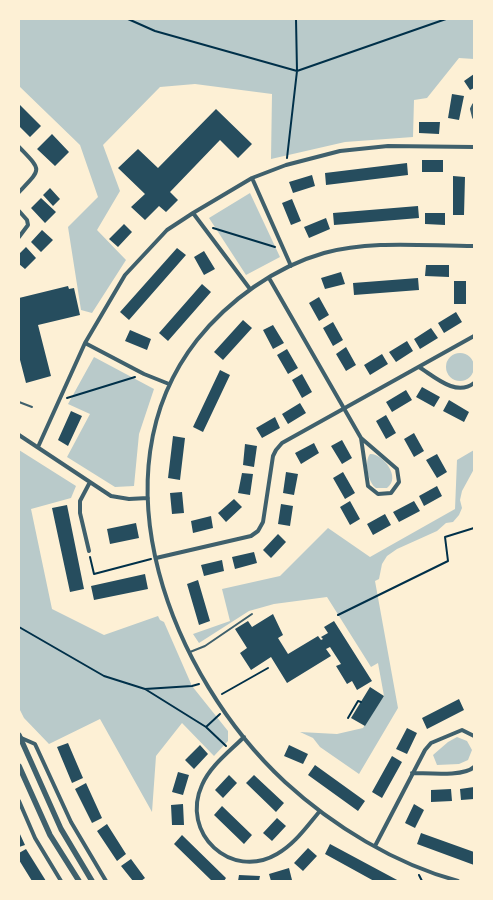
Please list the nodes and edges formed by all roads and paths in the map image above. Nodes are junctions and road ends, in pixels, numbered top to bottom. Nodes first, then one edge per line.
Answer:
1 (128, 19) edge
2 (296, 19) edge
3 (446, 19) edge
4 (297, 71) junction
5 (474, 105) edge
6 (474, 117) edge
7 (19, 147) edge
8 (474, 147) edge
9 (286, 165) junction
10 (252, 178) junction
11 (19, 192) edge
12 (19, 211) edge
13 (193, 213) junction
14 (202, 225) junction
15 (19, 237) edge
16 (474, 246) edge
17 (284, 250) junction
18 (291, 266) junction
19 (269, 278) junction
20 (250, 289) junction
21 (474, 336) edge
22 (85, 342) junction
23 (419, 367) junction
24 (144, 374) junction
25 (474, 383) edge
26 (169, 384) junction
27 (61, 400) junction
28 (19, 402) edge
29 (32, 407) dead end
30 (344, 410) junction
31 (19, 434) edge
32 (361, 438) junction
33 (38, 447) junction
34 (90, 482) junction
35 (148, 498) junction
36 (474, 528) edge
37 (89, 552) joint
38 (156, 558) junction
39 (252, 614) dead end
40 (338, 615) dead end
41 (19, 627) edge
42 (189, 652) junction
43 (268, 668) dead end
44 (205, 682) junction
45 (145, 689) junction
46 (215, 697) junction
47 (360, 702) dead end
48 (224, 710) junction
49 (348, 718) dead end
50 (206, 726) junction
51 (474, 736) edge
52 (19, 737) edge
53 (244, 737) junction
54 (231, 750) junction
55 (19, 766) edge
56 (474, 767) edge
57 (412, 773) junction
58 (19, 801) edge
59 (320, 811) junction
60 (374, 846) junction
61 (61, 881) edge
62 (79, 881) edge
63 (92, 881) edge
64 (106, 881) edge
65 (458, 881) edge

1 - 4 path
2 - 4 path
3 - 4 path
4 - 9 path
5 - 6 street
7 - 11 street
8 - 9 street
9 - 10 street
10 - 13 street
10 - 17 street
12 - 15 street
13 - 14 street
13 - 22 street
14 - 17 path
14 - 20 street
16 - 18 street
17 - 18 street
18 - 19 street
19 - 20 street
19 - 30 street
20 - 26 street
21 - 23 street
22 - 24 street
22 - 27 street
23 - 25 street
23 - 30 street
24 - 26 street
24 - 27 path
26 - 35 street
27 - 33 street
28 - 29 lane
30 - 32 street
30 - 38 street
31 - 33 street
32 - 32 street
33 - 34 street
34 - 35 street
34 - 37 street
35 - 38 street
36 - 40 path
37 - 38 path
38 - 42 street
39 - 42 lane
41 - 45 path
42 - 44 street
43 - 46 path
44 - 45 path
44 - 46 street
45 - 50 path
46 - 48 street
47 - 49 path
48 - 50 path
48 - 53 street
50 - 54 path
51 - 57 street
52 - 63 street
52 - 64 street
53 - 54 street
53 - 59 street
54 - 59 street
55 - 62 street
56 - 57 street
57 - 60 street
58 - 61 street
59 - 60 street
60 - 65 street

